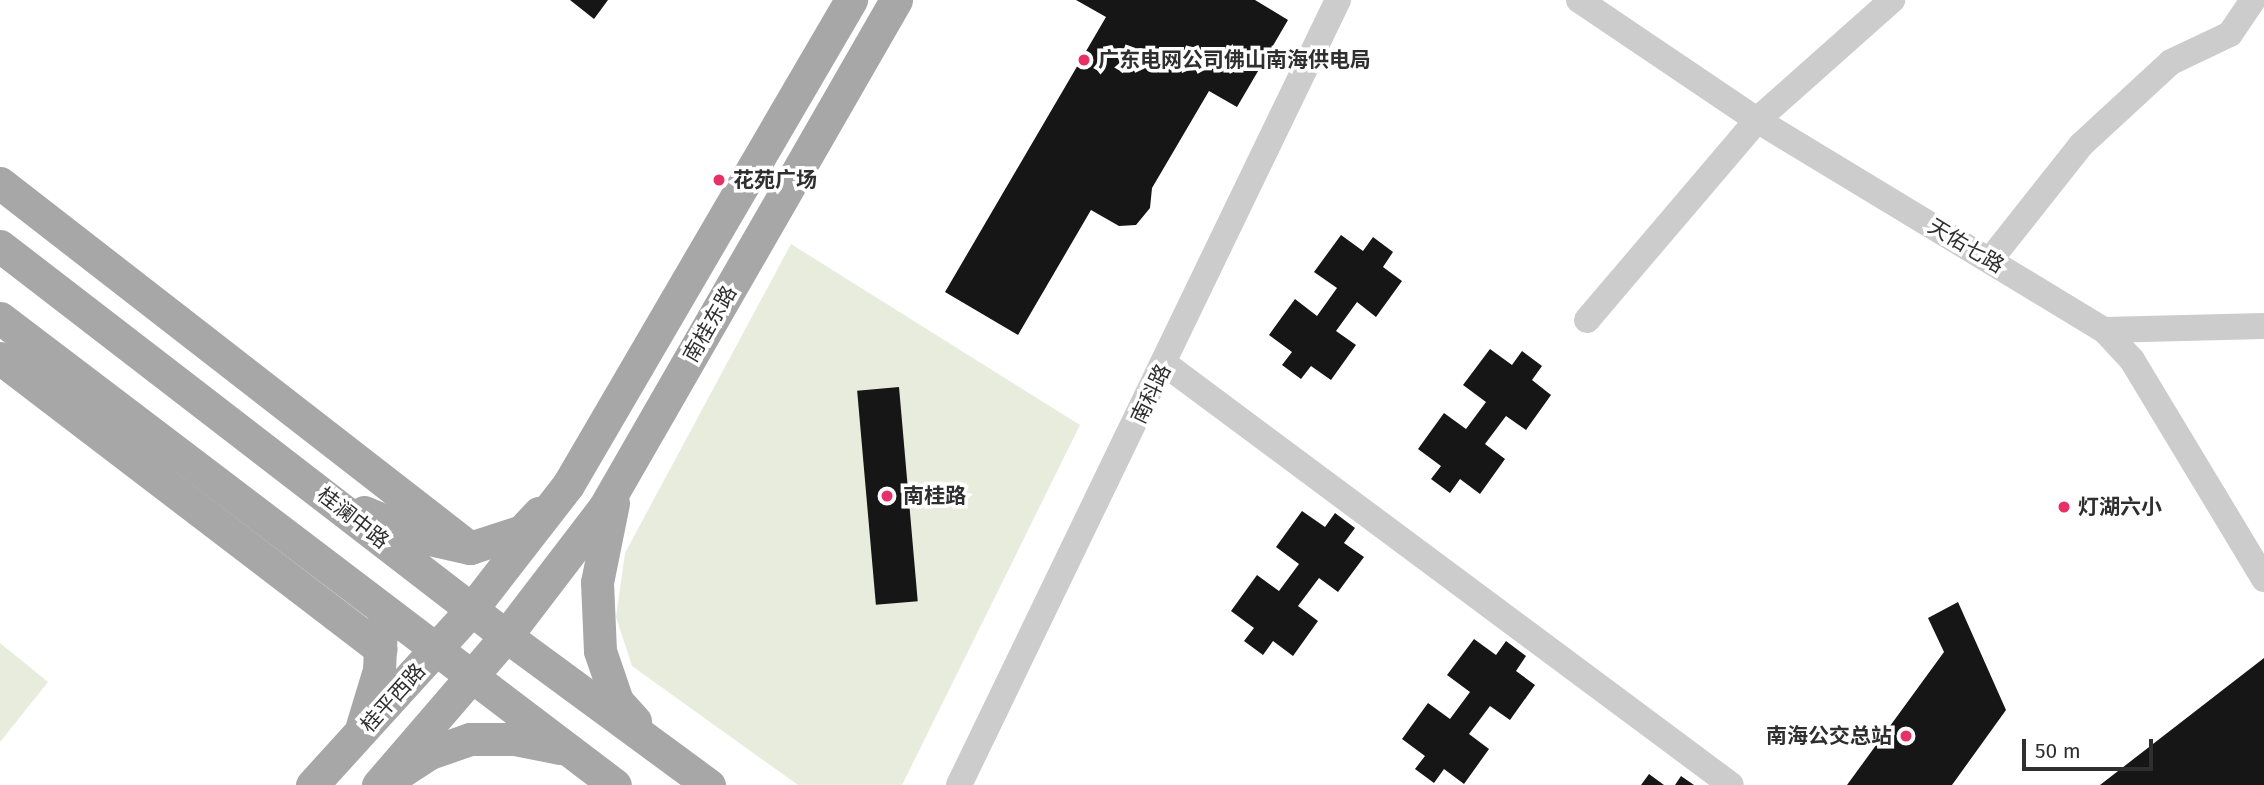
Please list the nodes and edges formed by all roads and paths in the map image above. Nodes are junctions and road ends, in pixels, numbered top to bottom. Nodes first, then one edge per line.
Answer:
1 (852, 0) edge
2 (896, 0) edge
3 (1338, 0) edge
4 (1579, 0) edge
5 (1892, 0) edge
6 (2253, 0) edge
7 (1757, 120) junction
8 (0, 183) edge
9 (0, 246) edge
10 (1990, 260) junction
11 (0, 318) edge
12 (1587, 320) dead end
13 (2264, 326) edge
14 (2104, 330) junction
15 (8, 364) edge
16 (1166, 364) junction
17 (74, 376) junction
18 (576, 472) junction
19 (618, 483) junction
20 (323, 495) junction
21 (470, 548) junction
22 (2264, 579) edge
23 (352, 586) junction
24 (471, 610) junction
25 (506, 636) junction
26 (380, 649) junction
27 (436, 650) junction
28 (472, 677) junction
29 (359, 735) junction
30 (566, 749) junction
31 (660, 750) junction
32 (312, 785) edge
33 (378, 785) edge
34 (615, 785) edge
35 (709, 785) edge
36 (959, 785) edge
37 (1731, 785) edge

1 - 18 main road, 南桂东路
2 - 19 main road, 南桂东路
3 - 16 street, 南科路
4 - 7 street, 天佑七路
5 - 7 street
6 - 10 street
7 - 10 street, 天佑七路
7 - 12 street
8 - 21 main road
9 - 20 main road, 桂澜中路
10 - 14 street, 天佑七路
11 - 17 main road
13 - 14 street
14 - 22 street, 天佑七路
15 - 17 main road
15 - 26 main road
16 - 36 street, 南科路
16 - 37 street
17 - 23 main road
18 - 21 main road
18 - 24 main road, 南桂东路
19 - 25 main road, 南桂东路
19 - 31 main road
20 - 21 main road
20 - 24 main road, 桂澜中路
23 - 26 main road
23 - 27 main road
24 - 25 main road, 桂澜中路
24 - 27 main road, 桂平西路
25 - 28 main road
25 - 31 main road, 桂澜中路
26 - 29 main road
27 - 28 main road
27 - 29 main road, 桂平西路
28 - 30 main road
28 - 33 main road
29 - 32 main road, 桂平西路
30 - 33 main road
30 - 34 main road
31 - 35 main road, 桂澜中路

